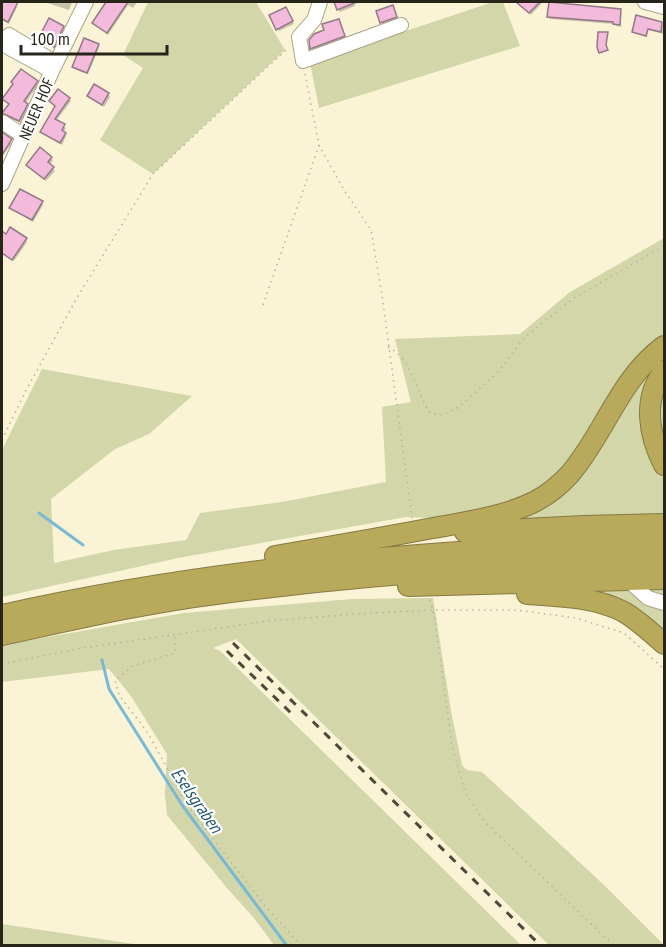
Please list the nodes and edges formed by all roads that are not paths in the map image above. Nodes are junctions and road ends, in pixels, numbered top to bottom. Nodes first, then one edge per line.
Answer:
1 (86, 2) edge
2 (320, 2) edge
3 (645, 2) edge
4 (664, 7) edge
5 (401, 26) dead end
6 (7, 40) dead end
7 (54, 67) junction
8 (2, 122) edge
9 (24, 136) junction
10 (2, 184) edge
11 (664, 346) edge
12 (664, 371) edge
13 (664, 465) edge
14 (664, 524) edge
15 (379, 538) junction
16 (664, 542) edge
17 (664, 561) edge
18 (664, 579) edge
19 (628, 580) junction
20 (432, 592) junction
21 (116, 601) junction
22 (664, 603) edge
23 (2, 615) edge
24 (2, 635) edge
25 (664, 644) edge

1 - 7 street, NEUER HOF
2 - 5 street
3 - 4 street
6 - 7 street
7 - 9 street, NEUER HOF
8 - 9 street
9 - 10 street, NEUER HOF
11 - 15 highway
12 - 13 highway
14 - 15 highway
15 - 21 highway
16 - 21 highway
17 - 21 highway
18 - 19 highway
19 - 20 highway
19 - 22 street
20 - 21 highway
20 - 25 highway
21 - 23 highway
21 - 24 highway

